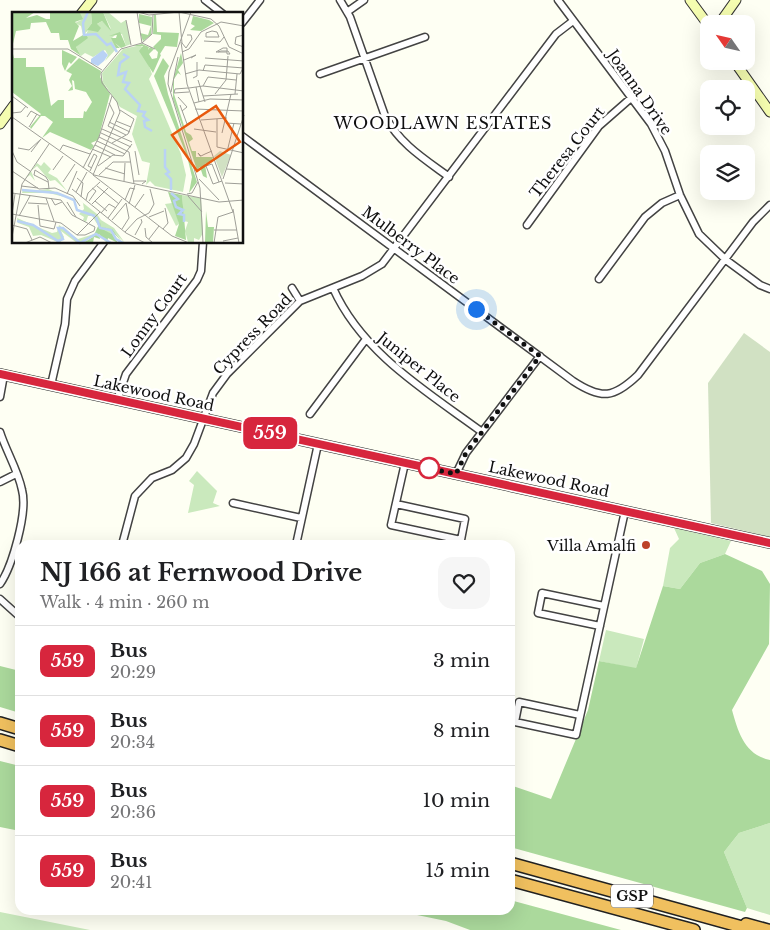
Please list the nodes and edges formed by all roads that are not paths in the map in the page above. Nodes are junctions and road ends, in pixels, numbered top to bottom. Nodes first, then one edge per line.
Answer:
1 (92, 0) edge
2 (205, 0) edge
3 (260, 0) edge
4 (340, 0) edge
5 (364, 0) edge
6 (558, 0) edge
7 (690, 0) edge
8 (736, 0) edge
9 (83, 12) edge
10 (220, 12) edge
11 (347, 12) junction
12 (701, 15) edge
13 (725, 15) edge
14 (244, 20) edge
15 (573, 21) junction
16 (425, 38) dead end
17 (365, 58) junction
18 (740, 70) edge
19 (320, 74) dead end
20 (630, 98) junction
21 (12, 108) edge
22 (770, 112) edge
23 (0, 124) edge
24 (244, 137) edge
25 (449, 176) junction
26 (680, 195) junction
27 (770, 206) edge
28 (526, 225) dead end
29 (103, 244) edge
30 (203, 244) edge
31 (395, 249) junction
32 (726, 260) junction
33 (599, 279) dead end
34 (292, 288) dead end
35 (333, 288) junction
36 (770, 289) edge
37 (300, 301) junction
38 (366, 339) junction
39 (540, 356) junction
40 (2, 375) edge
41 (51, 386) junction
42 (0, 397) edge
43 (117, 400) junction
44 (310, 414) dead end
45 (202, 419) junction
46 (0, 432) edge
47 (482, 432) junction
48 (318, 444) junction
49 (405, 463) junction
50 (16, 474) junction
51 (456, 474) junction
52 (0, 482) edge
53 (233, 503) dead end
54 (396, 504) junction
55 (625, 511) junction
56 (302, 518) junction
57 (16, 540) edge
58 (123, 540) edge
59 (297, 540) edge
60 (15, 543) edge
61 (770, 543) edge
62 (0, 584) edge
63 (0, 599) edge
64 (604, 606) junction
65 (15, 612) edge
66 (600, 626) junction
67 (580, 715) junction
68 (0, 723) edge
69 (15, 727) edge
70 (0, 740) edge
71 (15, 744) edge
72 (515, 864) edge
73 (515, 881) edge
74 (654, 902) junction
75 (694, 930) edge
76 (753, 930) edge
77 (768, 930) edge

1 - 9 main road
2 - 10 street
3 - 14 street
4 - 11 street
5 - 11 street
6 - 15 street, Joanna Drive
7 - 12 main road
8 - 13 main road
11 - 17 street
15 - 20 street, Joanna Drive
15 - 25 street, Cypress Road
16 - 17 street
17 - 19 street
17 - 25 street
18 - 22 main road
20 - 26 street, Joanna Drive
20 - 28 street, Theresa Court
21 - 23 main road
24 - 31 street, Mulberry Place
25 - 31 street, Cypress Road
26 - 32 street, Joanna Drive
26 - 33 street
27 - 32 street, Mulberry Place
29 - 41 street
30 - 43 street, Lonny Court
31 - 35 street, Cypress Road
31 - 39 street, Mulberry Place
32 - 36 street, Joanna Drive
32 - 39 street, Mulberry Place
34 - 37 street
35 - 37 street, Cypress Road
35 - 38 street, Juniper Place
37 - 45 street, Cypress Road
38 - 44 street
38 - 47 street, Juniper Place
39 - 47 street
40 - 41 main road, Lakewood Road
40 - 42 street
41 - 43 main road, Lakewood Road
43 - 45 main road, Lakewood Road
45 - 48 main road, Lakewood Road
45 - 58 street, Cypress Road
46 - 50 street
47 - 51 street
48 - 49 main road, Lakewood Road
48 - 56 street
49 - 51 main road, Lakewood Road
49 - 54 street
50 - 52 street
50 - 57 street
51 - 55 main road, Lakewood Road
53 - 56 street
54 - 54 street
55 - 61 main road, Lakewood Road
55 - 64 street
56 - 59 street
60 - 62 street
63 - 65 street
64 - 66 street
64 - 66 street
66 - 67 street
67 - 67 street
68 - 69 highway
70 - 71 highway
72 - 74 highway, GSP
73 - 75 highway, GSP
74 - 76 highway, GSP
74 - 77 highway

